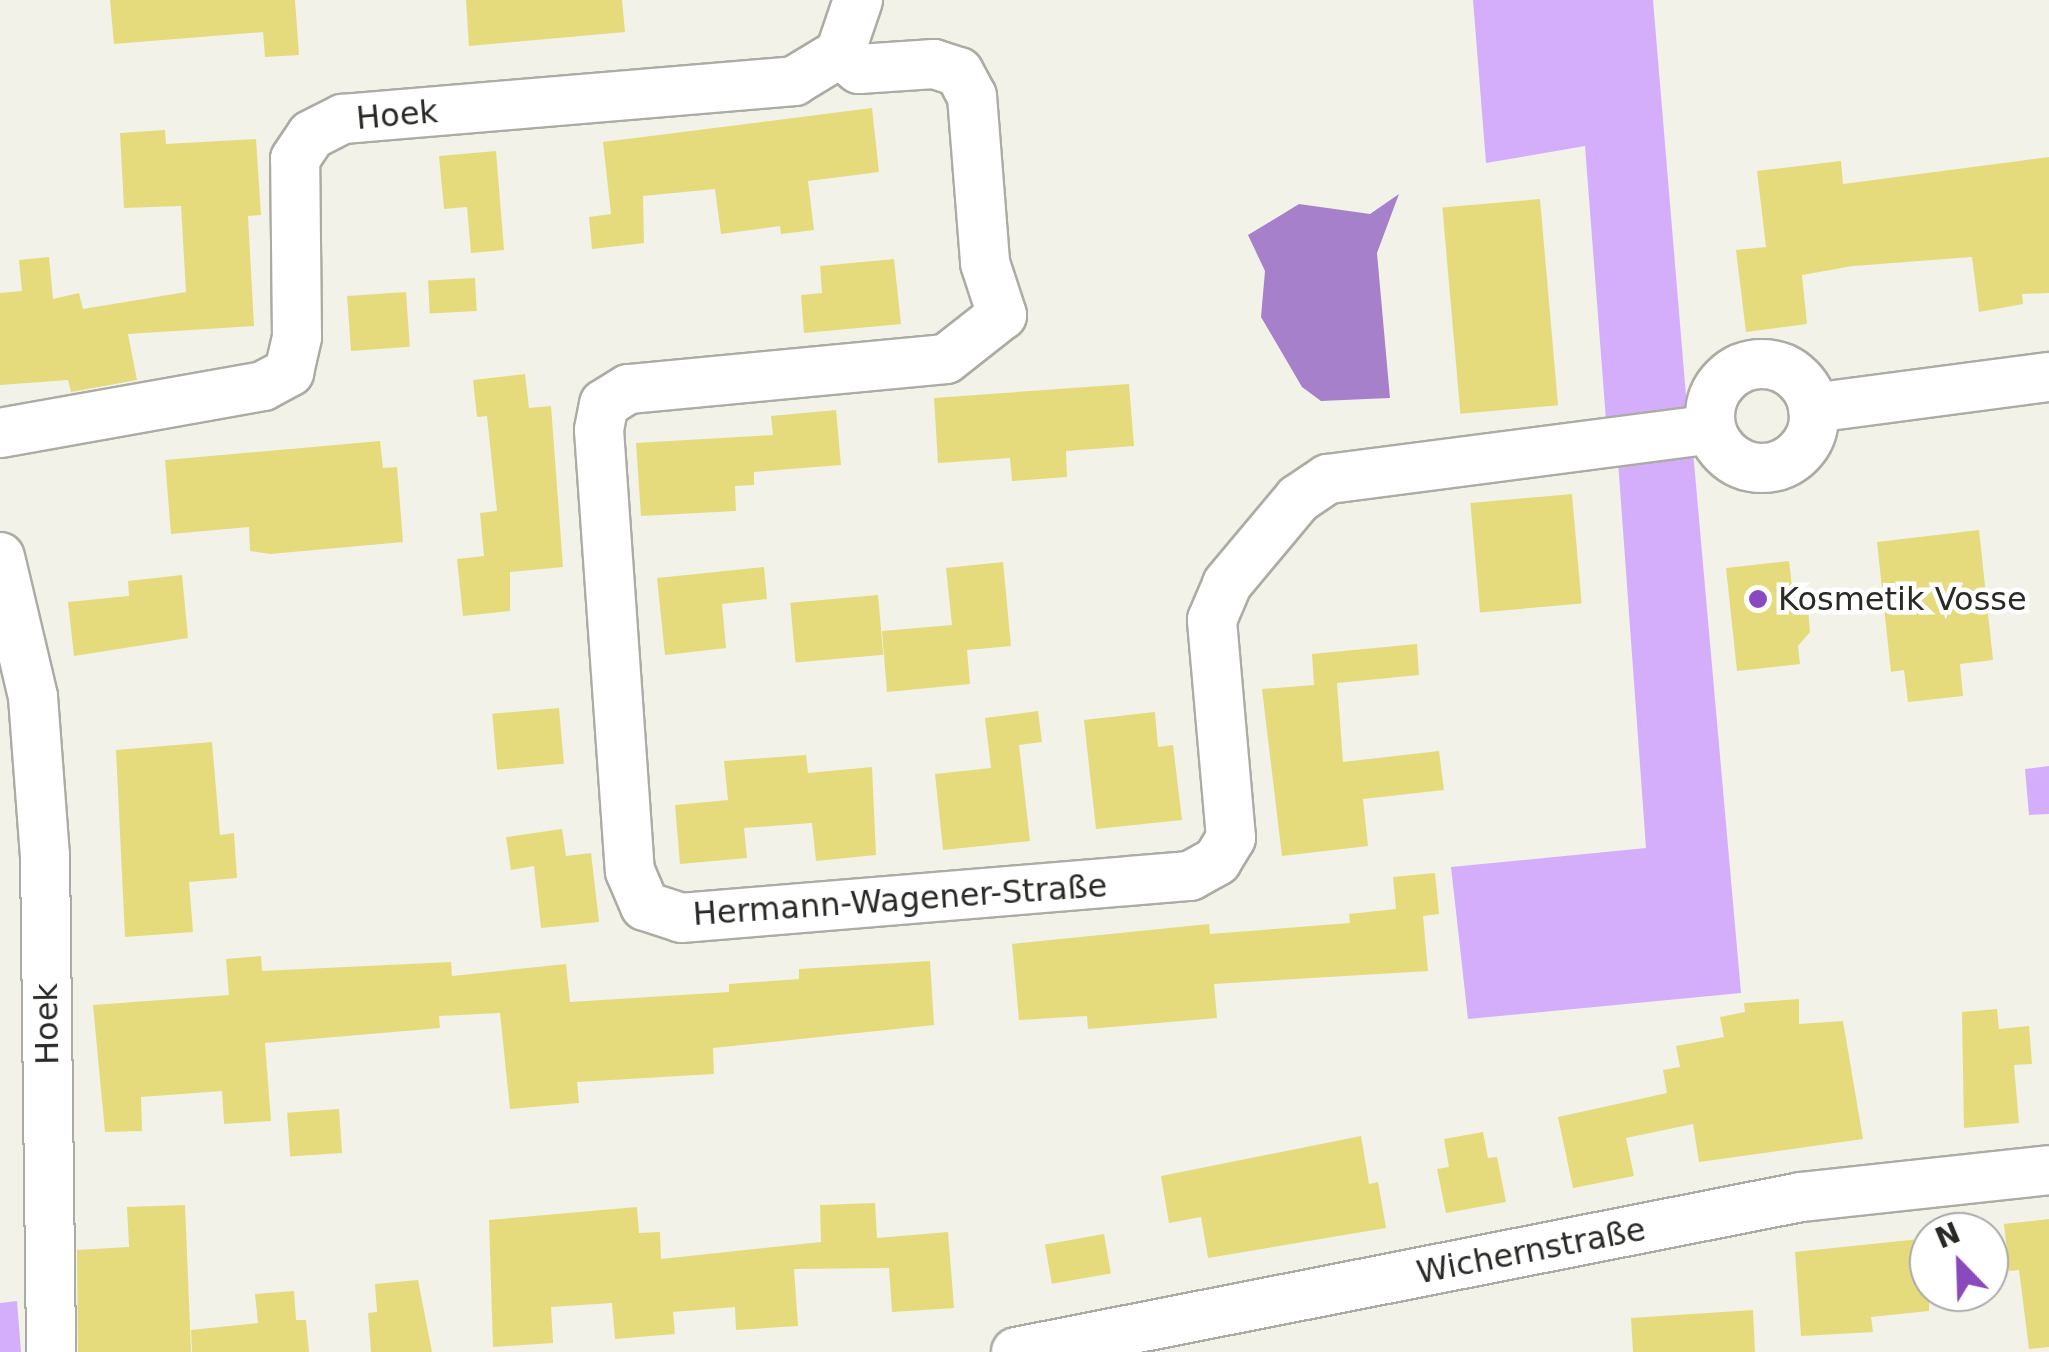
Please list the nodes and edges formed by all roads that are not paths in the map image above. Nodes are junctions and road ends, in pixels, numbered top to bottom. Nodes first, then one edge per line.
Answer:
1 (858, 0) edge
2 (840, 53) junction
3 (2049, 378) edge
4 (1814, 408) junction
5 (1711, 429) junction
6 (0, 433) edge
7 (0, 557) edge
8 (16, 699) edge
9 (2049, 1170) edge
10 (51, 1352) edge
11 (1016, 1352) edge

1 - 2 street
2 - 5 street, Hermann-Wagener-Straße
2 - 6 street, Hoek
3 - 4 street
4 - 5 street
4 - 5 street
7 - 8 street, Hoek
8 - 10 street, Hoek
9 - 11 street, Wichernstraße

